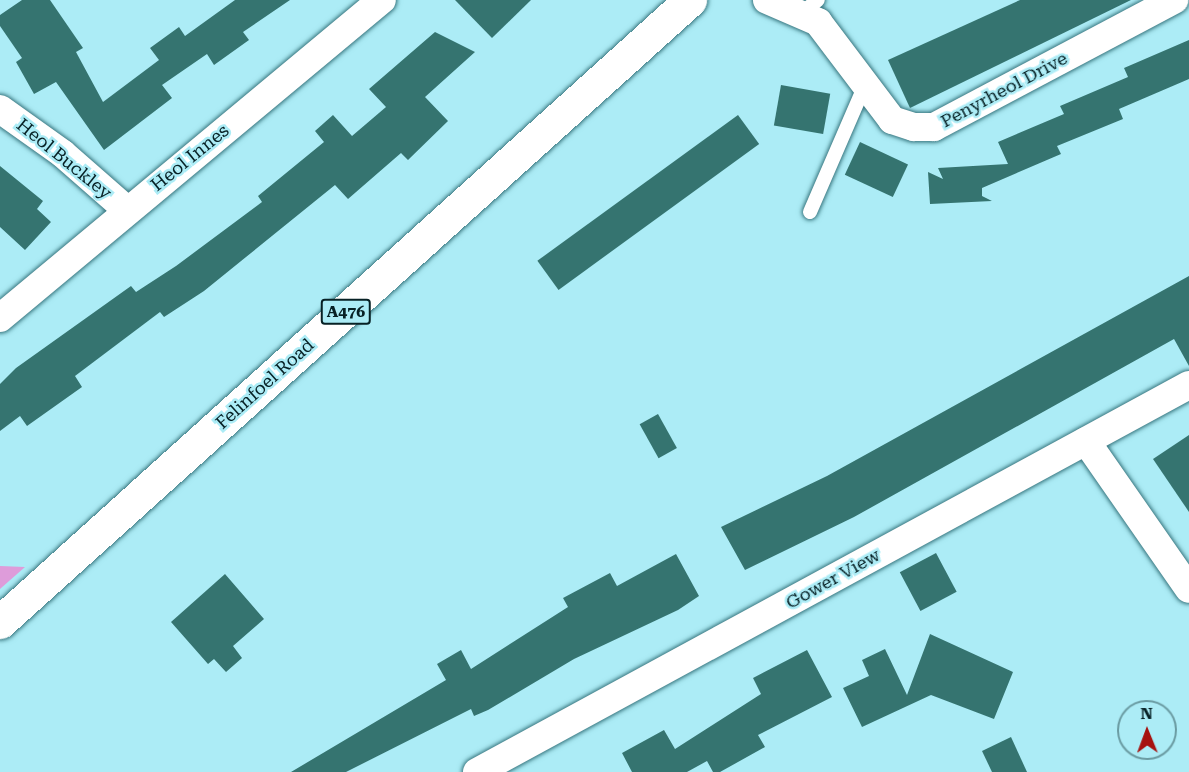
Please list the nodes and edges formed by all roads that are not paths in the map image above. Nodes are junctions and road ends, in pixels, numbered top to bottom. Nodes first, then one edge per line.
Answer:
1 (382, 0) edge
2 (690, 0) edge
3 (767, 0) edge
4 (1174, 0) edge
5 (811, 6) edge
6 (865, 85) junction
7 (0, 109) edge
8 (127, 210) junction
9 (810, 212) dead end
10 (0, 318) edge
11 (1189, 385) edge
12 (1086, 441) junction
13 (1189, 589) edge
14 (0, 622) edge
15 (477, 772) edge

1 - 8 street, Heol Innes
2 - 14 main road, Felinfoel Road / A476
3 - 5 street, Penyrheol Drive
4 - 6 street, Penyrheol Drive
5 - 6 street, Penyrheol Drive
6 - 9 lane
7 - 8 street, Heol Buckley
8 - 10 street, Heol Innes
11 - 12 street, Gower View
12 - 13 street
12 - 15 street, Gower View

